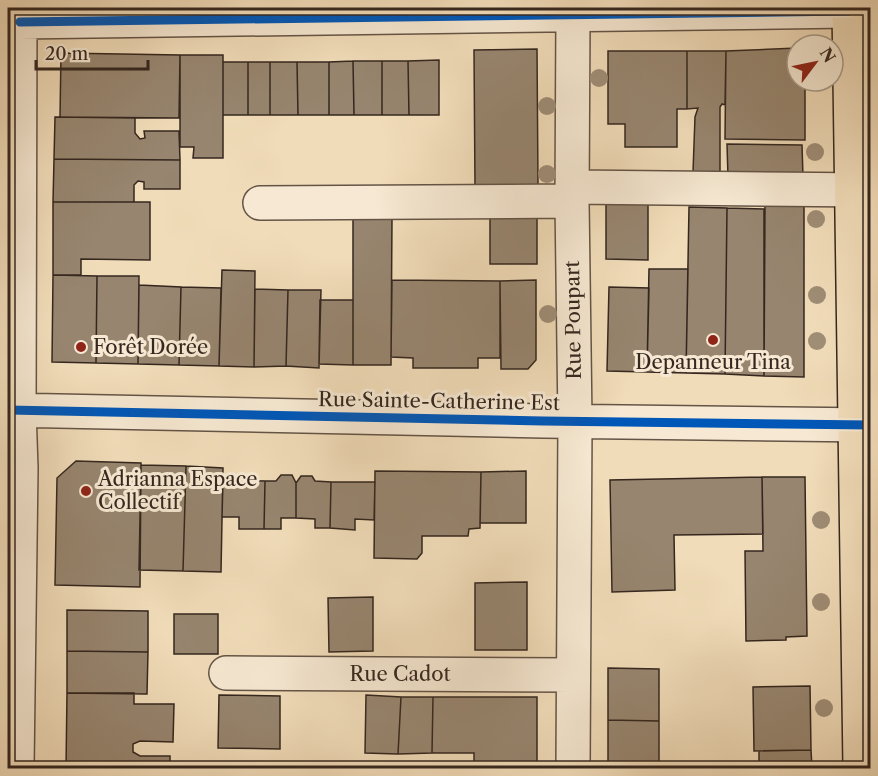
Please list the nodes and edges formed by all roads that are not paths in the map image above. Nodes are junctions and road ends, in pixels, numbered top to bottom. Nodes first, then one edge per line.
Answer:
1 (849, 9) edge
2 (417, 12) edge
3 (20, 15) edge
4 (573, 15) junction
5 (861, 190) edge
6 (572, 194) junction
7 (260, 202) dead end
8 (13, 410) edge
9 (575, 422) junction
10 (863, 425) edge
11 (226, 673) dead end
12 (573, 675) junction
13 (865, 702) edge
14 (17, 768) edge
15 (573, 768) edge
16 (860, 768) edge

1 - 4 street
1 - 5 main road
2 - 3 street
2 - 4 street
3 - 8 street
4 - 6 street, Rue Poupart
5 - 6 street
5 - 10 main road
6 - 7 street
6 - 9 street, Rue Poupart
8 - 9 street, Rue Sainte-Catherine Est
8 - 14 street
9 - 10 street, Rue Sainte-Catherine Est
9 - 12 street, Rue Poupart
10 - 13 main road
11 - 12 street, Rue Cadot
12 - 15 street, Rue Poupart
13 - 16 main road

